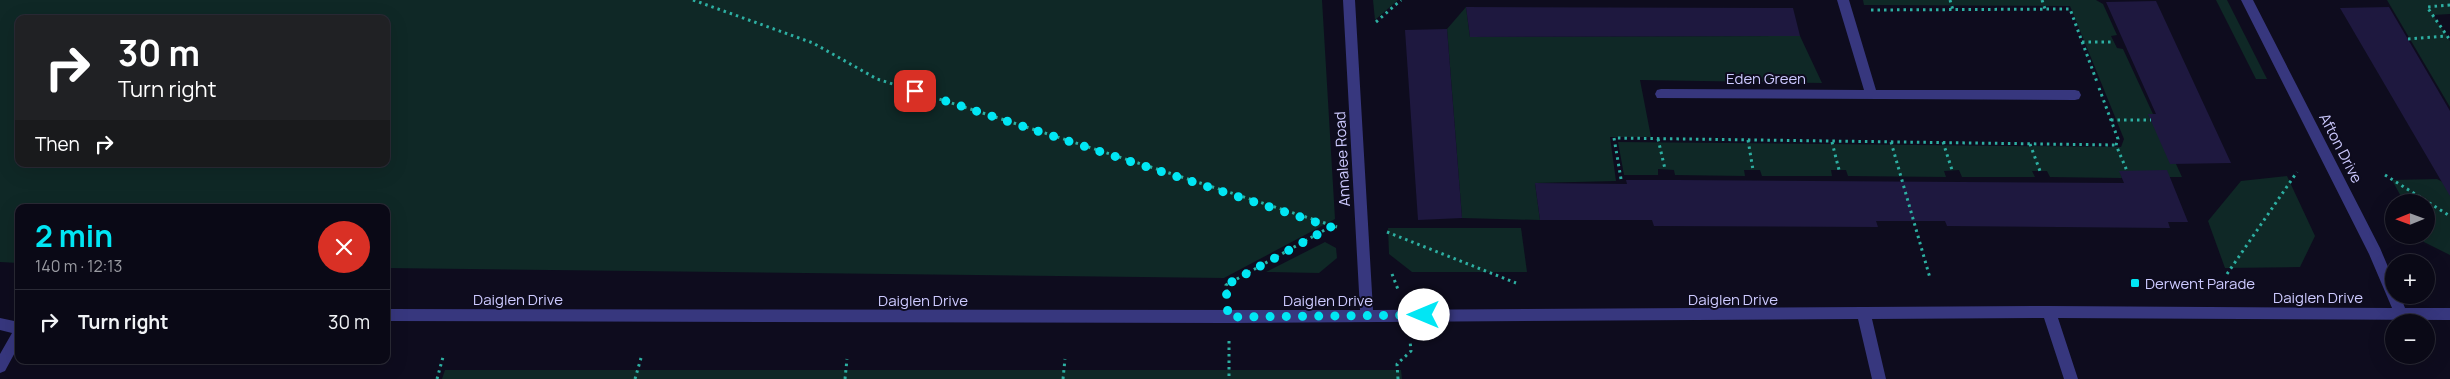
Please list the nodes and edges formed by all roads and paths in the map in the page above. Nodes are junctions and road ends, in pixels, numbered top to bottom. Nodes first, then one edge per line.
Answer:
1 (693, 0) edge
2 (1349, 0) edge
3 (1401, 0) edge
4 (1843, 0) edge
5 (1950, 0) edge
6 (2042, 0) edge
7 (2247, 0) edge
8 (2450, 5) edge
9 (1862, 10) dead end
10 (1953, 10) junction
11 (2045, 10) junction
12 (1375, 23) dead end
13 (2447, 36) junction
14 (2408, 39) dead end
15 (2450, 40) edge
16 (2082, 42) junction
17 (2114, 42) dead end
18 (1661, 94) dead end
19 (1871, 94) junction
20 (2075, 94) dead end
21 (2111, 120) junction
22 (2151, 120) dead end
23 (1658, 139) junction
24 (1748, 140) junction
25 (1832, 142) junction
26 (1891, 142) junction
27 (1943, 142) junction
28 (2030, 144) junction
29 (2116, 145) junction
30 (1664, 169) dead end
31 (1753, 170) dead end
32 (1840, 170) dead end
33 (1952, 170) dead end
34 (2040, 171) dead end
35 (2127, 171) dead end
36 (2297, 172) dead end
37 (2385, 175) dead end
38 (1621, 179) dead end
39 (2450, 216) edge
40 (1381, 230) dead end
41 (1388, 266) dead end
42 (2227, 274) dead end
43 (1930, 278) dead end
44 (1516, 283) dead end
45 (2049, 312) junction
46 (2401, 313) junction
47 (2450, 314) edge
48 (390, 315) edge
49 (1410, 315) junction
50 (1864, 315) junction
51 (1368, 316) junction
52 (1228, 317) junction
53 (0, 324) edge
54 (15, 329) edge
55 (15, 338) edge
56 (443, 357) dead end
57 (641, 358) dead end
58 (847, 359) dead end
59 (1065, 359) dead end
60 (0, 367) edge
61 (436, 379) edge
62 (635, 379) edge
63 (845, 379) edge
64 (1063, 379) edge
65 (1229, 379) edge
66 (1398, 379) edge
67 (1880, 379) edge
68 (2072, 379) edge

1 - 52 path
2 - 51 street, Annalee Road
3 - 12 path
4 - 19 street
5 - 10 path
6 - 11 path
7 - 46 street, Afton Drive
8 - 13 path
9 - 10 path
10 - 11 path
11 - 16 path
13 - 14 path
13 - 15 path
16 - 17 path
16 - 21 path
18 - 19 street, Eden Green
19 - 20 street, Eden Green
21 - 22 path
21 - 29 path
23 - 24 path
23 - 30 path
23 - 38 path
24 - 25 path
24 - 31 path
25 - 26 path
25 - 32 path
26 - 27 path
26 - 43 path
27 - 28 path
27 - 33 path
28 - 29 path
28 - 34 path
29 - 35 path
36 - 42 path
37 - 39 path
40 - 44 path
41 - 49 path
45 - 46 street, Daiglen Drive
45 - 50 street, Daiglen Drive
45 - 68 street
46 - 47 street, Daiglen Drive
48 - 52 street, Daiglen Drive
49 - 50 street, Daiglen Drive
49 - 51 street, Daiglen Drive
49 - 66 path
50 - 67 street
51 - 52 street, Daiglen Drive
52 - 65 path
53 - 54 street
55 - 60 street
56 - 61 path
57 - 62 path
58 - 63 path
59 - 64 path

